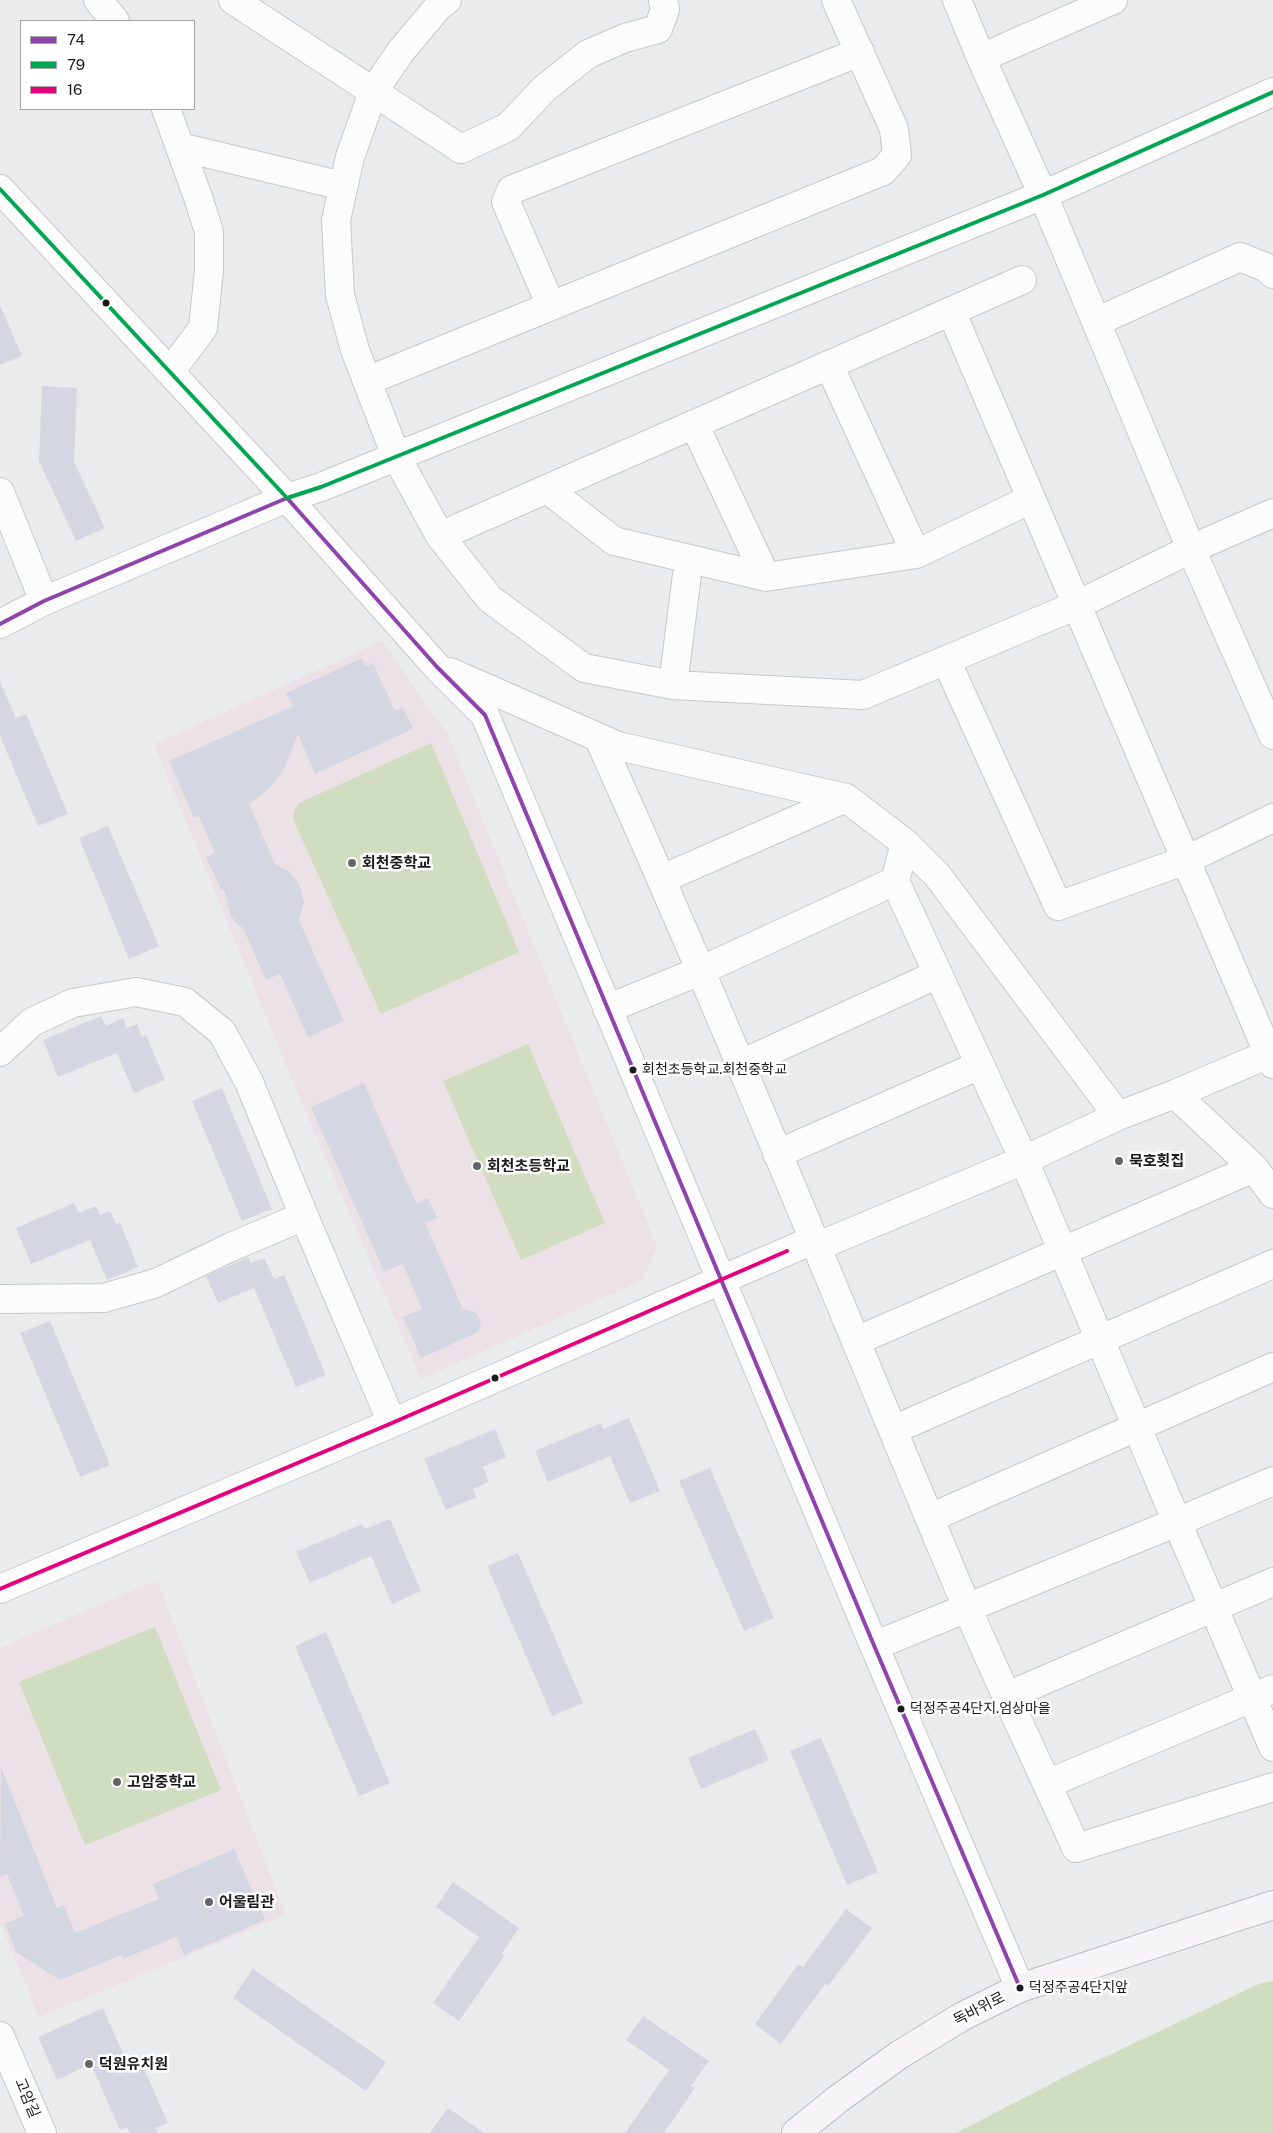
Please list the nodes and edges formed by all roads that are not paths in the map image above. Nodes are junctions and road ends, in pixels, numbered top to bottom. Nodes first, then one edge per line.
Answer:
1 (98, 0) edge
2 (447, 0) edge
3 (663, 0) edge
4 (836, 0) edge
5 (958, 0) edge
6 (1113, 0) edge
7 (245, 3) edge
8 (115, 20) edge
9 (860, 52) junction
10 (980, 58) junction
11 (373, 92) junction
12 (1273, 92) edge
13 (166, 110) edge
14 (180, 147) junction
15 (343, 186) junction
16 (0, 189) edge
17 (1043, 195) junction
18 (1273, 274) edge
19 (1022, 280) dead end
20 (551, 306) junction
21 (952, 311) junction
22 (1096, 322) junction
23 (829, 365) junction
24 (170, 372) junction
25 (367, 381) junction
26 (694, 424) junction
27 (396, 456) junction
28 (547, 489) junction
29 (0, 492) edge
30 (286, 498) junction
31 (1032, 499) junction
32 (1273, 513) edge
33 (440, 536) junction
34 (1191, 549) junction
35 (916, 554) junction
36 (690, 559) junction
37 (766, 577) junction
38 (44, 601) junction
39 (1077, 605) junction
40 (0, 624) edge
41 (946, 660) junction
42 (437, 667) junction
43 (673, 685) junction
44 (1273, 734) edge
45 (598, 739) junction
46 (846, 798) junction
47 (1273, 818) edge
48 (906, 843) junction
49 (1186, 860) junction
50 (662, 880) junction
51 (895, 881) junction
52 (700, 970) junction
53 (938, 974) junction
54 (606, 1009) junction
55 (0, 1052) edge
56 (1271, 1059) edge
57 (741, 1064) junction
58 (980, 1065) junction
59 (1175, 1094) junction
60 (1118, 1116) junction
61 (777, 1154) junction
62 (1024, 1160) junction
63 (1254, 1168) junction
64 (1273, 1194) edge
65 (304, 1216) junction
66 (814, 1243) junction
67 (1063, 1252) junction
68 (1273, 1264) edge
69 (721, 1279) junction
70 (0, 1299) edge
71 (1100, 1340) junction
72 (856, 1341) junction
73 (1273, 1367) edge
74 (392, 1423) junction
75 (1138, 1428) junction
76 (893, 1430) junction
77 (1273, 1481) edge
78 (930, 1518) junction
79 (1177, 1522) junction
80 (1273, 1582) edge
81 (0, 1589) edge
82 (967, 1607) junction
83 (1213, 1608) junction
84 (874, 1646) junction
85 (1262, 1694) edge
86 (1007, 1696) junction
87 (1273, 1747) edge
88 (1047, 1784) junction
89 (1273, 1787) edge
90 (1273, 1905) edge
91 (1020, 1988) junction
92 (0, 2036) edge
93 (42, 2133) edge
94 (796, 2133) edge

1 - 8 street
2 - 11 street
3 - 11 street
4 - 9 street
5 - 10 street
6 - 10 street
7 - 11 street
9 - 20 street
9 - 20 street
10 - 17 street
11 - 15 street
12 - 17 street
13 - 14 street
14 - 15 street
14 - 24 street
15 - 25 street
16 - 24 street
17 - 22 street
17 - 27 street
18 - 22 street
19 - 21 street
20 - 25 street
21 - 23 street
21 - 31 street
22 - 34 street
23 - 26 street
23 - 35 street
24 - 30 street
25 - 27 street
26 - 28 street
26 - 37 street
27 - 30 street
27 - 33 street
28 - 33 street
28 - 36 street
29 - 38 street
30 - 38 street
30 - 42 street
31 - 35 street
31 - 39 street
32 - 34 street
33 - 43 street
34 - 39 street
34 - 44 street
35 - 37 street
36 - 37 street
36 - 43 street
38 - 40 street
39 - 41 street
39 - 49 street
41 - 43 street
41 - 49 street
42 - 45 street
42 - 54 street
45 - 46 street
45 - 50 street
46 - 48 street
46 - 50 street
47 - 49 street
48 - 51 street
48 - 60 street
49 - 56 street
50 - 52 street
51 - 52 street
51 - 53 street
52 - 54 street
52 - 57 street
53 - 57 street
53 - 58 street
54 - 69 street
55 - 65 street
56 - 59 street
57 - 61 street
58 - 61 street
58 - 62 street
59 - 60 street
59 - 63 street
60 - 62 street
61 - 66 street
62 - 66 street
62 - 67 street
63 - 64 street
63 - 67 street
65 - 70 street
65 - 74 street
66 - 69 street
66 - 72 street
67 - 71 street
67 - 72 street
68 - 71 street
69 - 74 street
69 - 84 street
71 - 75 street
71 - 76 street
72 - 76 street
73 - 75 street
74 - 81 street
75 - 78 street
75 - 79 street
76 - 78 street
77 - 79 street
78 - 82 street
79 - 82 street
79 - 83 street
80 - 83 street
82 - 84 street
82 - 86 street
83 - 85 street
83 - 86 street
84 - 91 street
85 - 87 street
85 - 88 street
86 - 88 street
88 - 89 street
90 - 91 main road, 독바위로
91 - 94 main road, 독바위로
92 - 93 street, 고암길

